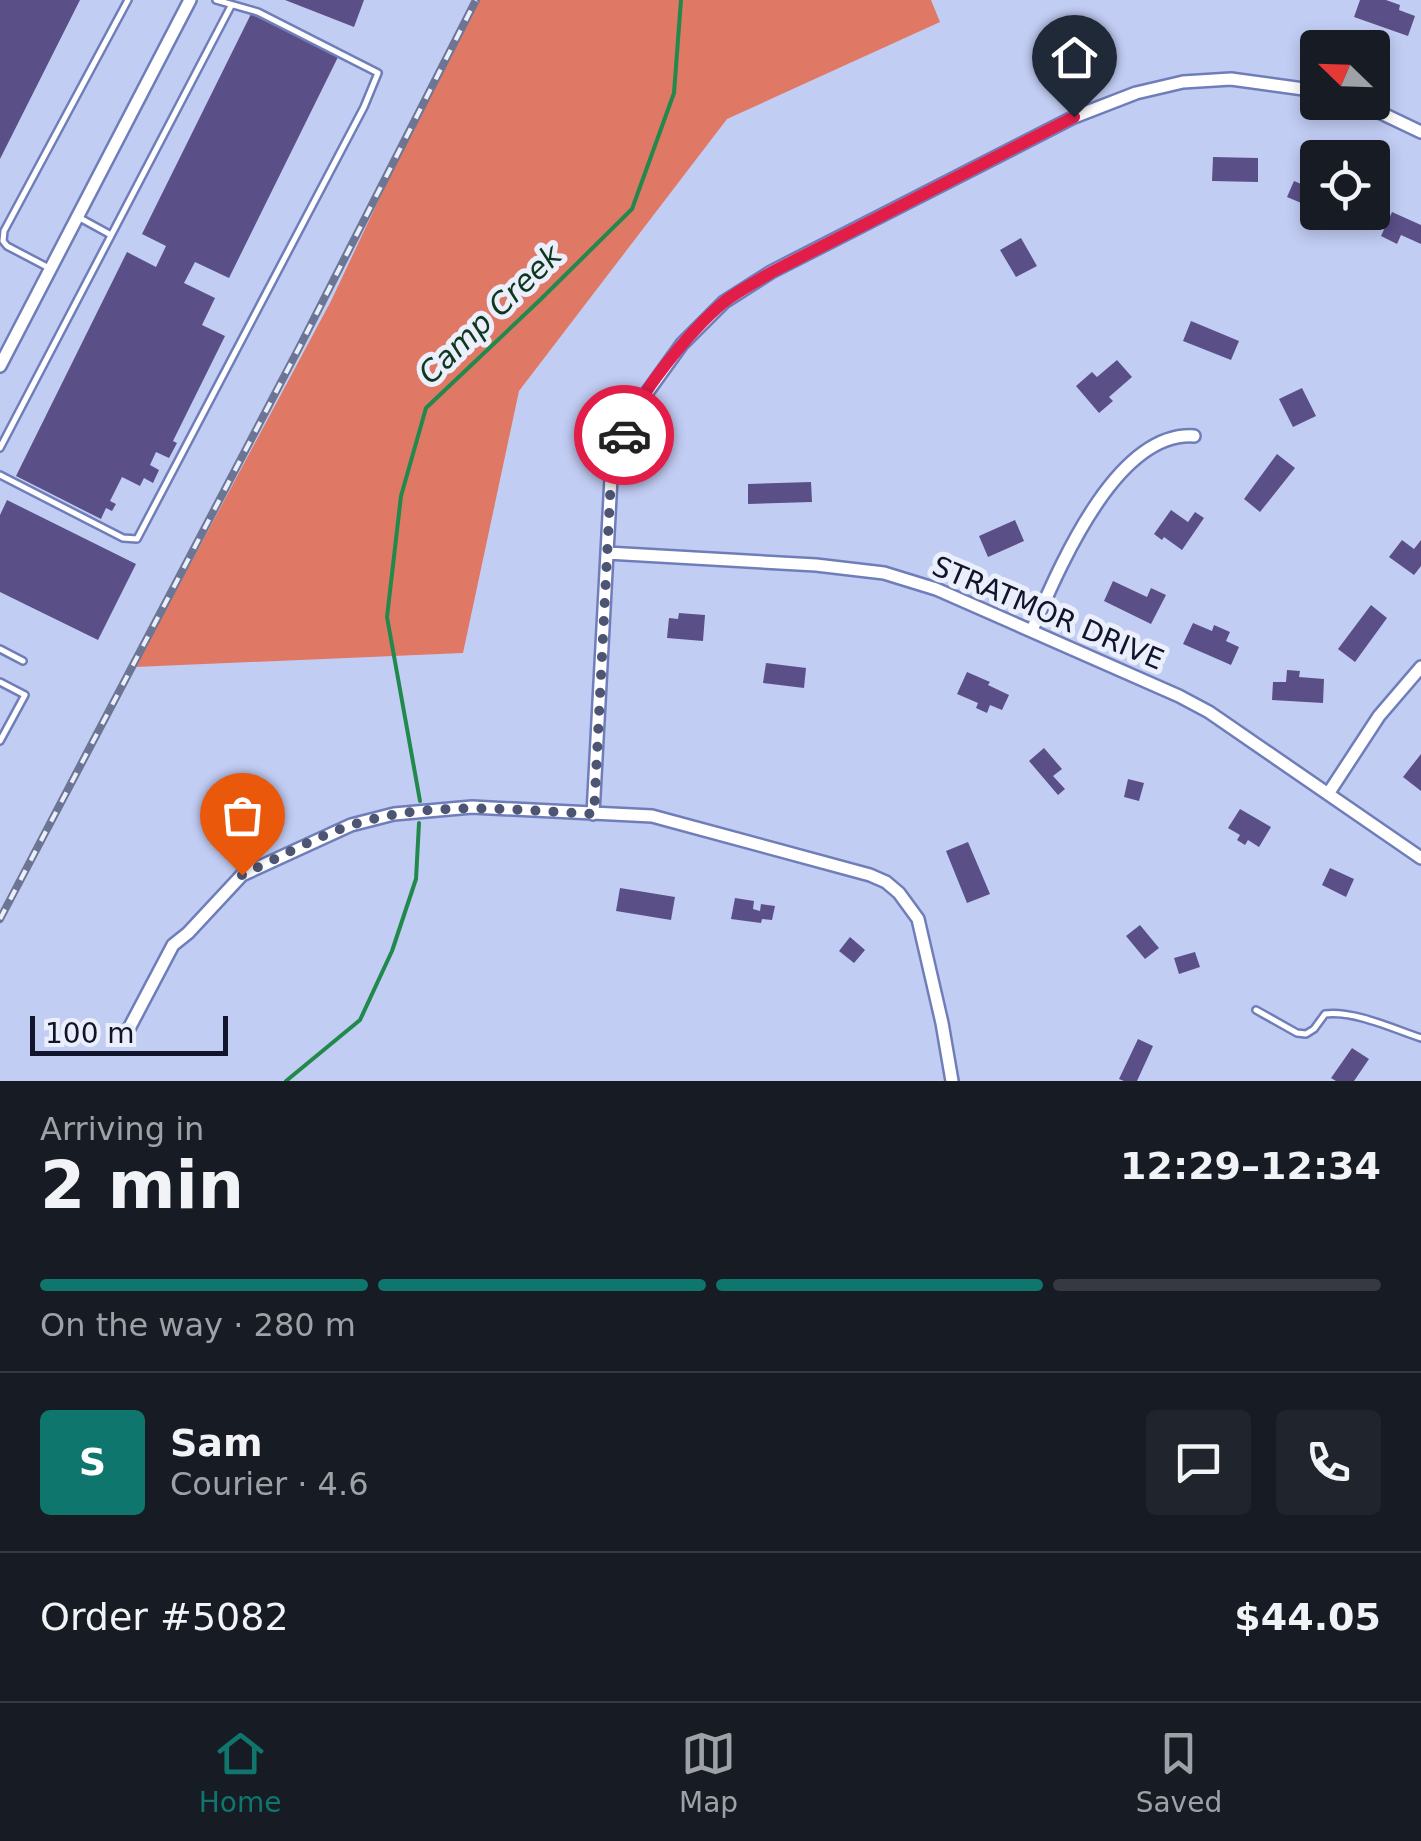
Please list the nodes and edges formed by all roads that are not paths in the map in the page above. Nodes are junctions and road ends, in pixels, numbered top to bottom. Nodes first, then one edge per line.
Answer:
1 (128, 0) edge
2 (190, 0) edge
3 (216, 0) edge
4 (231, 6) junction
5 (1300, 86) edge
6 (1390, 117) edge
7 (1421, 132) edge
8 (77, 217) junction
9 (112, 235) junction
10 (50, 269) junction
11 (4, 349) edge
12 (0, 366) edge
13 (1194, 436) dead end
14 (0, 448) edge
15 (0, 474) edge
16 (607, 552) junction
17 (1032, 630) junction
18 (0, 649) edge
19 (23, 661) dead end
20 (1421, 667) edge
21 (0, 682) edge
22 (0, 741) edge
23 (1328, 794) junction
24 (594, 814) junction
25 (1421, 858) edge
26 (1256, 1010) dead end
27 (126, 1036) dead end
28 (1421, 1038) edge
29 (952, 1081) edge

1 - 10 lane
2 - 8 street
3 - 4 lane
4 - 9 lane
4 - 15 lane
5 - 16 street
6 - 7 street
8 - 9 lane
8 - 10 street
9 - 14 lane
10 - 11 street
11 - 12 street
13 - 17 street
16 - 17 street, STRATMOR DRIVE
16 - 24 street
17 - 23 street, STRATMOR DRIVE
18 - 19 lane
20 - 23 street
21 - 22 lane
23 - 25 street, STRATMOR DRIVE
24 - 27 street
24 - 29 street
26 - 28 lane

